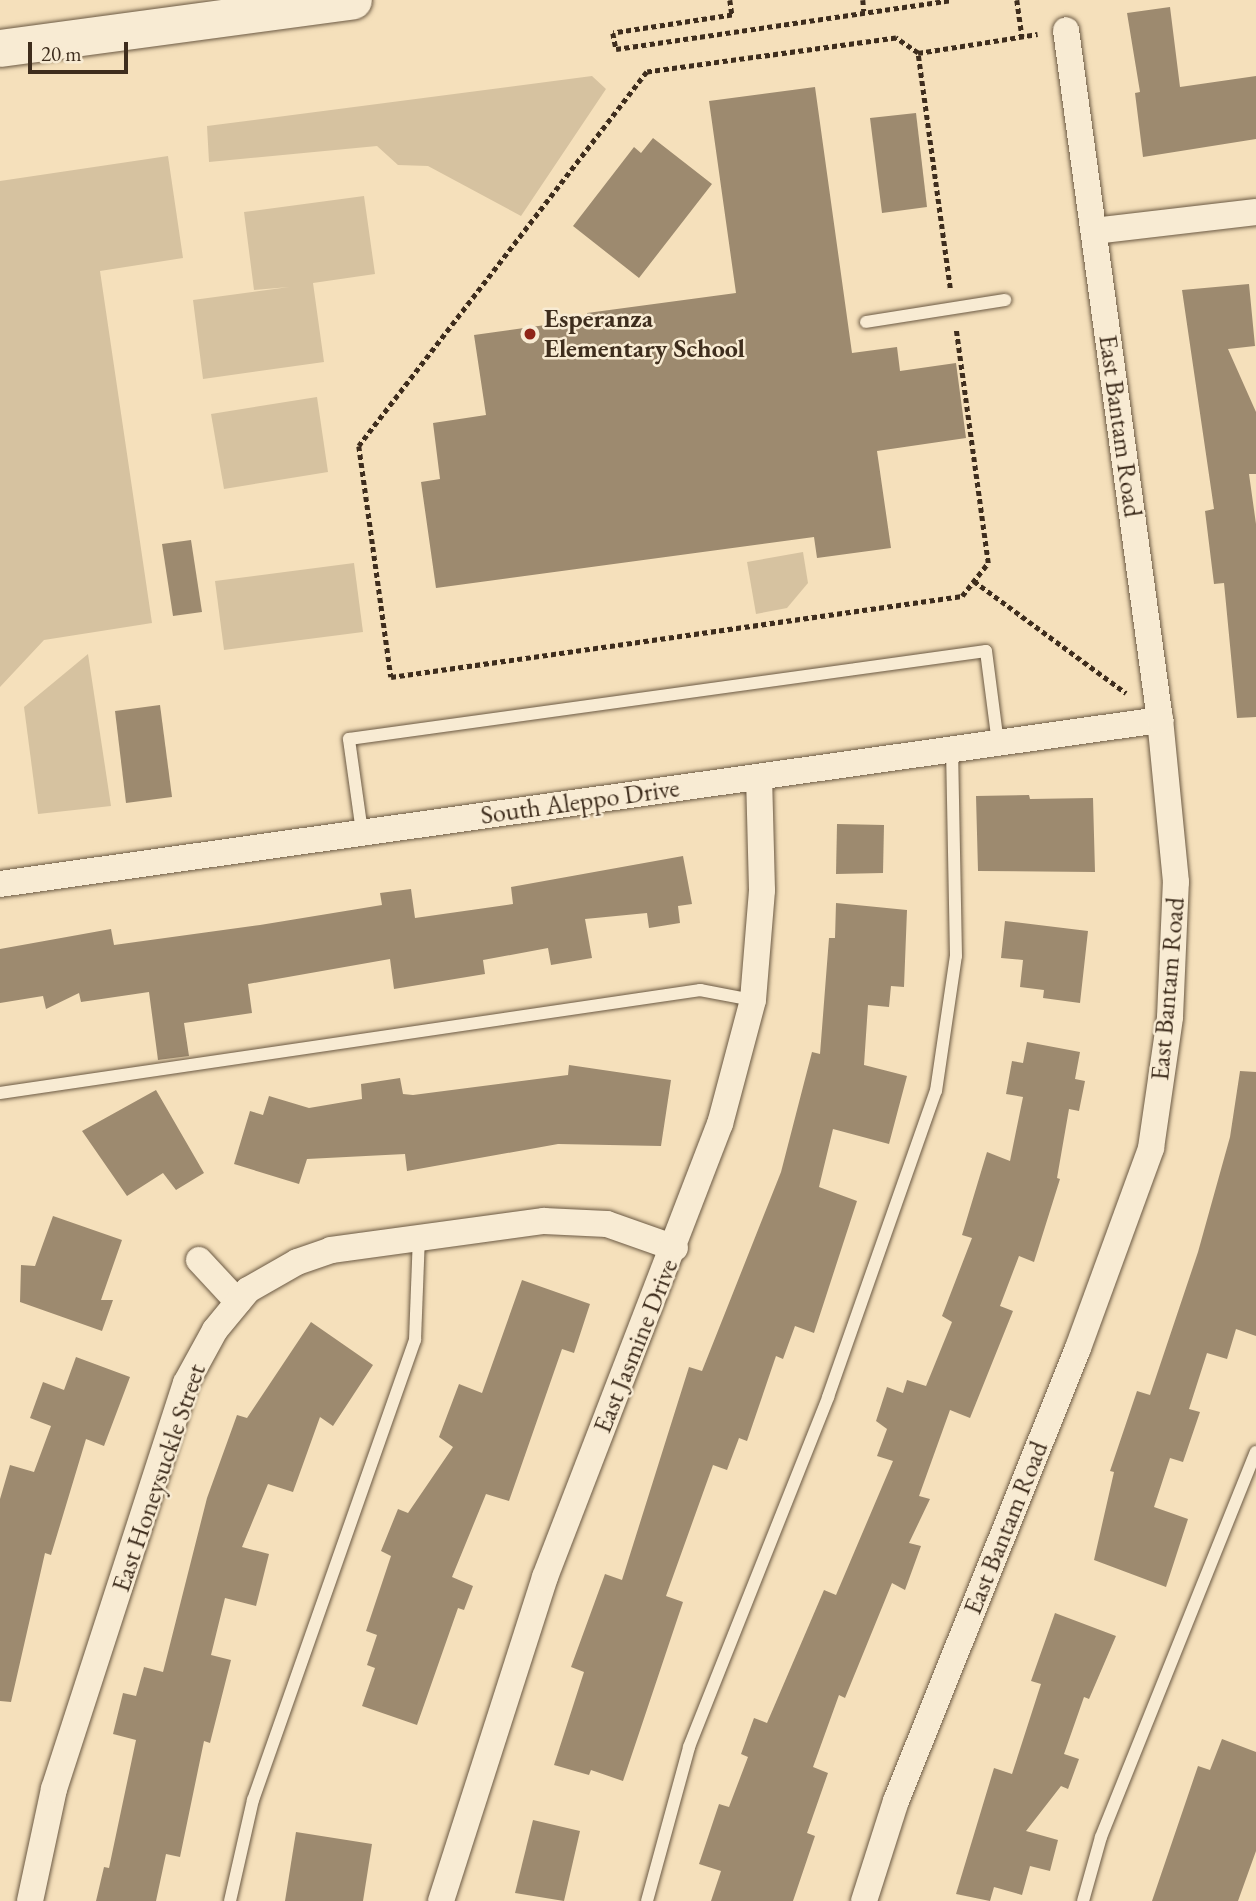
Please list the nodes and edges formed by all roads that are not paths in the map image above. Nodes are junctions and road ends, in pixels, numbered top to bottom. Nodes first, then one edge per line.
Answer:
1 (353, 0) edge
2 (1066, 30) road end
3 (0, 48) edge
4 (1256, 212) edge
5 (1094, 231) junction
6 (1005, 300) dead end
7 (866, 322) dead end
8 (1160, 720) junction
9 (998, 744) junction
10 (952, 750) junction
11 (759, 776) junction
12 (362, 832) junction
13 (0, 884) edge
14 (753, 1000) junction
15 (0, 1093) edge
16 (419, 1237) junction
17 (675, 1248) junction
18 (199, 1260) dead end
19 (239, 1302) junction
20 (1256, 1452) edge
21 (30, 1901) edge
22 (230, 1901) edge
23 (441, 1901) edge
24 (648, 1901) edge
25 (864, 1901) edge
26 (1083, 1901) edge

1 - 3 main road
2 - 5 street, East Bantam Road
4 - 5 street
5 - 8 street, East Bantam Road
6 - 7 lane
8 - 9 street, South Aleppo Drive
8 - 25 street, East Bantam Road
9 - 10 street, South Aleppo Drive
9 - 12 lane
10 - 11 street, South Aleppo Drive
10 - 24 lane
11 - 12 street, South Aleppo Drive
11 - 14 street, East Jasmine Drive
12 - 13 street, South Aleppo Drive
14 - 15 lane
14 - 17 street, East Jasmine Drive
16 - 17 street, East Honeysuckle Street
16 - 19 street, East Honeysuckle Street
16 - 22 lane
17 - 23 street, East Jasmine Drive
18 - 19 street
19 - 21 street, East Honeysuckle Street
20 - 26 lane

